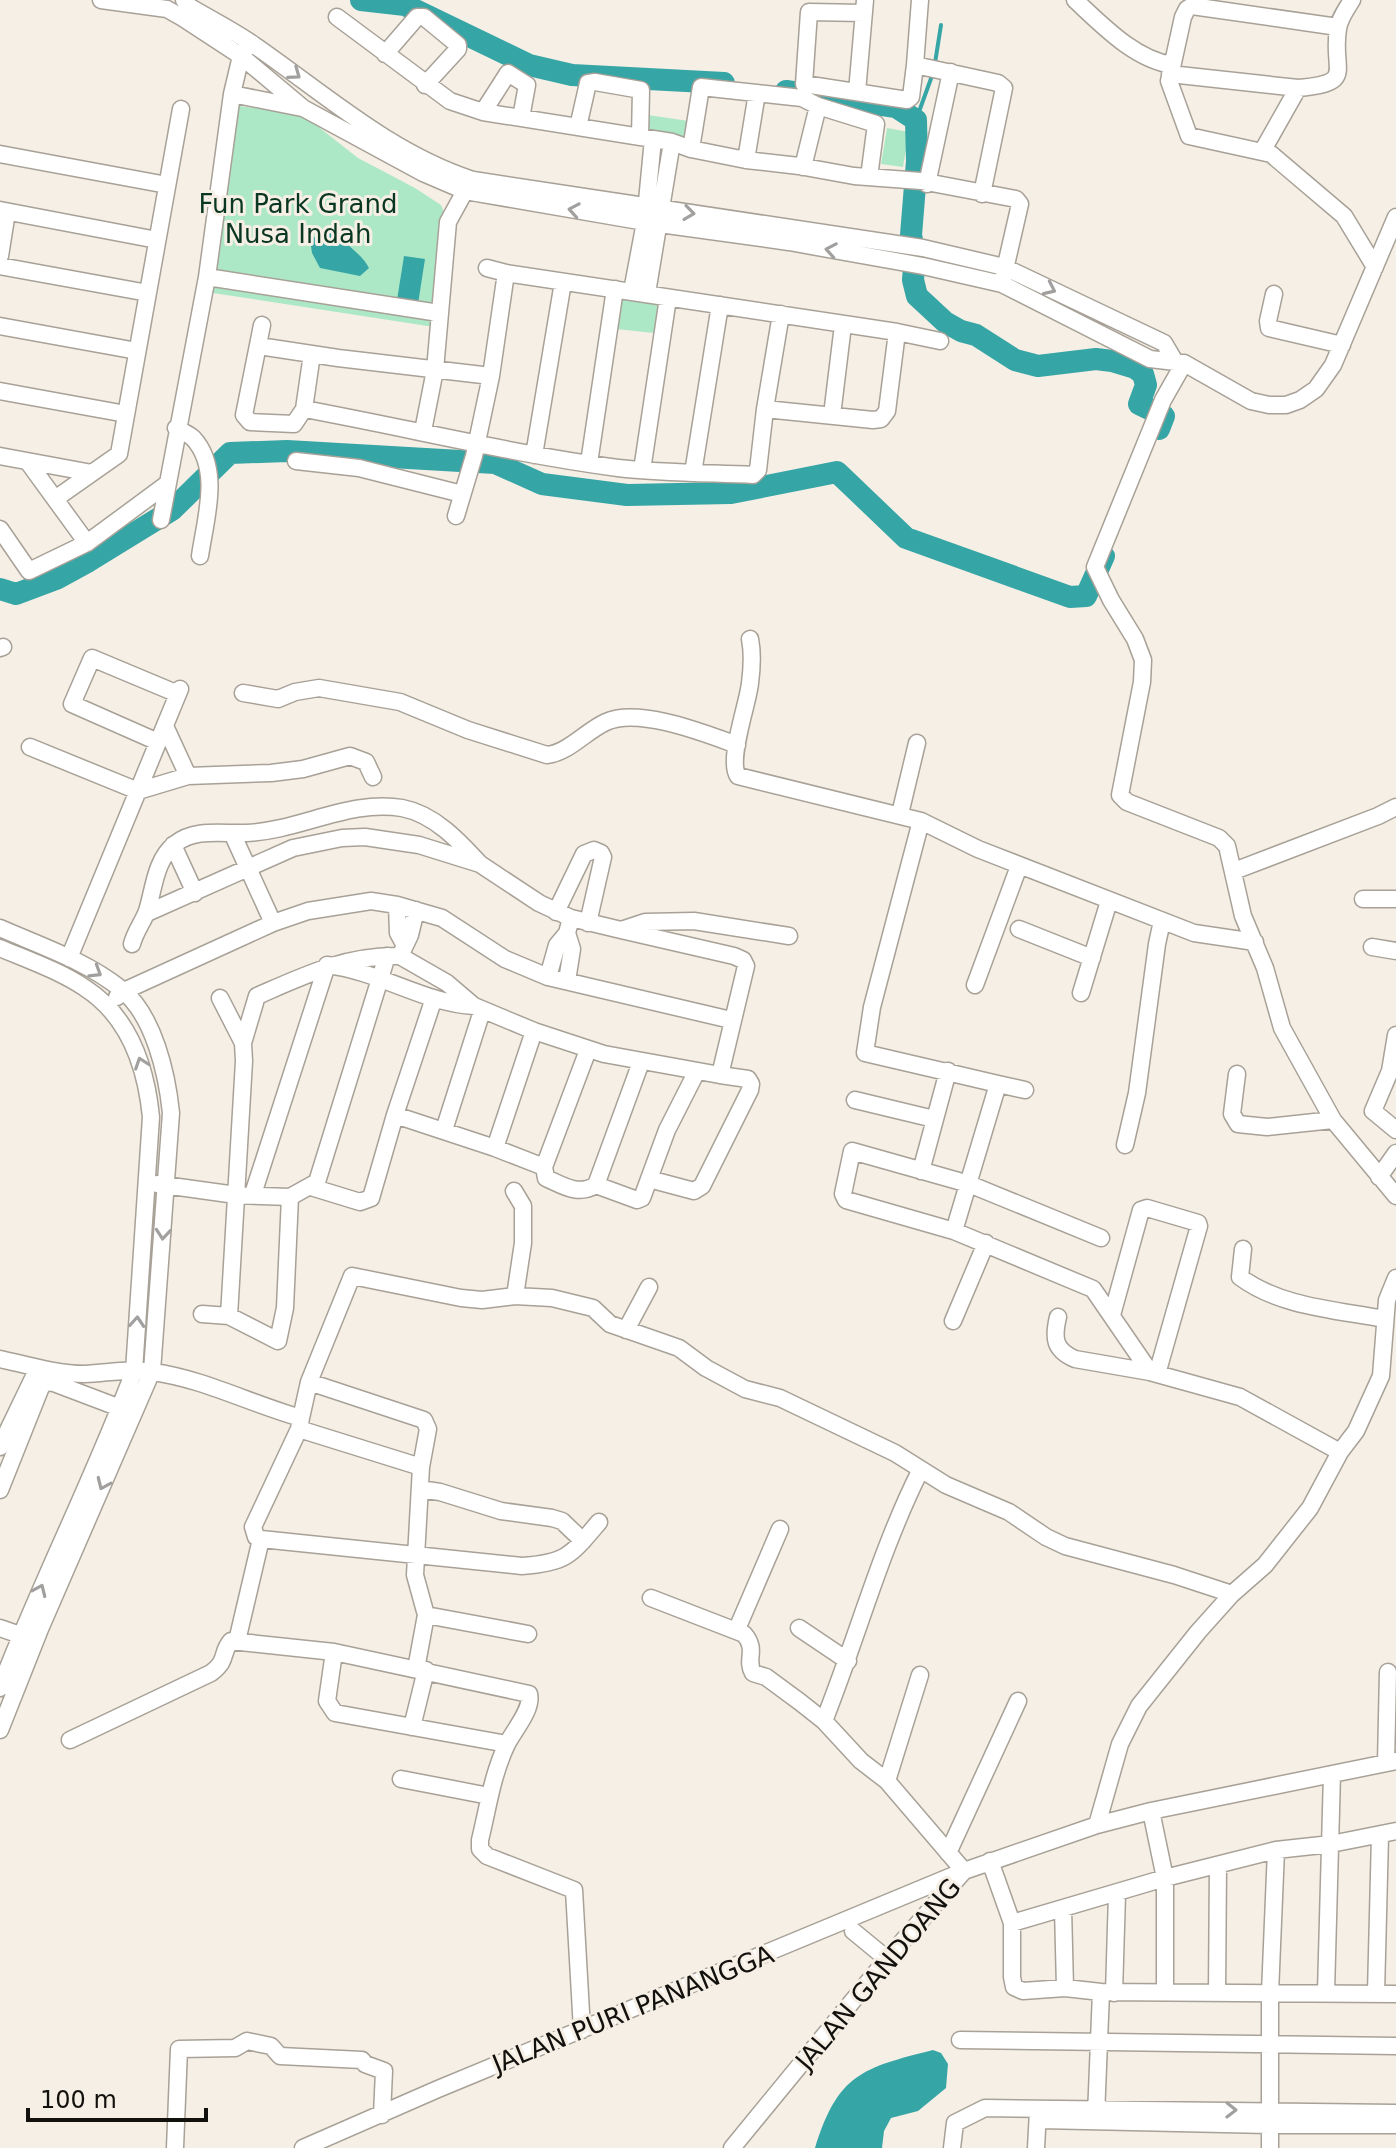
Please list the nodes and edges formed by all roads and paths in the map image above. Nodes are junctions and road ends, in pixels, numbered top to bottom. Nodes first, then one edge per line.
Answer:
1 (101, 0) edge
2 (920, 0) edge
3 (1075, 0) edge
4 (1350, 0) edge
5 (864, 6) edge
6 (186, 8) edge
7 (337, 17) dead end
8 (1338, 27) junction
9 (246, 49) junction
10 (385, 54) junction
11 (915, 65) junction
12 (1171, 69) junction
13 (951, 72) junction
14 (425, 85) junction
15 (1298, 88) junction
16 (857, 92) junction
17 (757, 93) junction
18 (232, 94) junction
19 (818, 106) junction
20 (303, 108) junction
21 (181, 109) dead end
22 (483, 112) junction
23 (521, 118) junction
24 (578, 127) junction
25 (646, 138) junction
26 (672, 142) junction
27 (691, 149) junction
28 (1263, 150) junction
29 (0, 154) edge
30 (746, 160) junction
31 (803, 167) junction
32 (869, 177) junction
33 (924, 183) junction
34 (167, 185) junction
35 (465, 191) junction
36 (982, 194) junction
37 (4, 211) edge
38 (652, 215) junction
39 (1396, 217) edge
40 (157, 240) junction
41 (0, 256) edge
42 (0, 266) edge
43 (1375, 267) junction
44 (487, 268) dead end
45 (506, 273) junction
46 (1003, 276) junction
47 (207, 277) junction
48 (563, 282) junction
49 (631, 291) junction
50 (148, 293) junction
51 (1274, 294) dead end
52 (668, 298) junction
53 (720, 305) junction
54 (439, 313) junction
55 (781, 314) junction
56 (262, 325) dead end
57 (843, 325) junction
58 (0, 326) edge
59 (897, 332) junction
60 (940, 341) dead end
61 (1342, 345) junction
62 (259, 346) junction
63 (137, 351) junction
64 (312, 354) junction
65 (1179, 362) junction
66 (435, 370) junction
67 (491, 376) junction
68 (0, 391) edge
69 (304, 409) junction
70 (765, 409) junction
71 (126, 414) junction
72 (832, 415) junction
73 (176, 428) junction
74 (423, 431) junction
75 (534, 455) junction
76 (0, 456) edge
77 (473, 456) junction
78 (296, 461) dead end
79 (28, 462) junction
80 (589, 463) junction
81 (642, 470) junction
82 (92, 473) junction
83 (693, 473) junction
84 (167, 484) junction
85 (462, 494) junction
86 (55, 499) junction
87 (162, 514) dead end
88 (456, 516) dead end
89 (0, 529) edge
90 (87, 543) junction
91 (200, 556) dead end
92 (750, 639) dead end
93 (243, 693) dead end
94 (162, 734) junction
95 (917, 743) dead end
96 (737, 745) junction
97 (30, 747) dead end
98 (188, 776) junction
99 (373, 777) dead end
100 (138, 791) junction
101 (1396, 807) edge
102 (900, 814) junction
103 (921, 821) junction
104 (232, 833) junction
105 (173, 845) junction
106 (480, 864) junction
107 (1019, 866) junction
108 (248, 869) junction
109 (1234, 871) junction
110 (195, 893) junction
111 (1363, 899) dead end
112 (1396, 899) edge
113 (1109, 901) junction
114 (397, 905) junction
115 (416, 910) junction
116 (147, 913) junction
117 (565, 921) junction
118 (1162, 921) junction
119 (273, 923) junction
120 (588, 923) junction
121 (0, 928) edge
122 (1019, 929) dead end
123 (621, 930) junction
124 (789, 936) dead end
125 (1255, 942) junction
126 (132, 944) dead end
127 (1372, 947) dead end
128 (0, 948) edge
129 (1396, 951) edge
130 (397, 952) junction
131 (69, 958) junction
132 (1092, 958) junction
133 (327, 965) junction
134 (380, 977) junction
135 (548, 977) junction
136 (567, 981) junction
137 (975, 985) dead end
138 (124, 991) junction
139 (1081, 993) dead end
140 (257, 996) junction
141 (434, 998) junction
142 (108, 1007) junction
143 (478, 1009) junction
144 (731, 1020) junction
145 (534, 1031) junction
146 (1396, 1035) edge
147 (243, 1043) junction
148 (588, 1050) junction
149 (641, 1062) junction
150 (697, 1071) junction
151 (948, 1071) junction
152 (1237, 1074) dead end
153 (720, 1075) junction
154 (998, 1084) junction
155 (1025, 1090) dead end
156 (855, 1100) dead end
157 (395, 1115) junction
158 (934, 1119) junction
159 (1333, 1120) junction
160 (444, 1130) junction
161 (1396, 1130) edge
162 (1125, 1145) dead end
163 (495, 1148) junction
164 (1396, 1153) edge
165 (544, 1167) junction
166 (921, 1171) junction
167 (1379, 1177) junction
168 (649, 1179) junction
169 (147, 1183) junction
170 (969, 1184) junction
171 (167, 1185) junction
172 (596, 1185) junction
173 (311, 1187) junction
174 (514, 1191) dead end
175 (244, 1194) junction
176 (1396, 1196) edge
177 (290, 1197) junction
178 (954, 1231) junction
179 (1101, 1238) dead end
180 (986, 1243) junction
181 (1243, 1249) dead end
182 (1396, 1280) edge
183 (649, 1287) dead end
184 (515, 1296) junction
185 (202, 1314) dead end
186 (1112, 1315) junction
187 (229, 1316) junction
188 (1058, 1317) dead end
189 (1384, 1319) junction
190 (953, 1321) dead end
191 (626, 1330) junction
192 (0, 1359) edge
193 (38, 1368) junction
194 (134, 1371) junction
195 (152, 1371) junction
196 (1154, 1373) junction
197 (309, 1382) junction
198 (120, 1408) junction
199 (300, 1423) junction
200 (0, 1447) edge
201 (1340, 1452) junction
202 (421, 1467) junction
203 (920, 1471) junction
204 (420, 1489) junction
205 (0, 1490) edge
206 (599, 1522) dead end
207 (780, 1529) dead end
208 (261, 1539) junction
209 (583, 1541) junction
210 (416, 1556) junction
211 (1232, 1594) junction
212 (651, 1598) dead end
213 (426, 1615) junction
214 (0, 1628) edge
215 (799, 1628) dead end
216 (28, 1629) junction
217 (737, 1629) junction
218 (528, 1634) dead end
219 (237, 1641) junction
220 (334, 1652) junction
221 (848, 1661) junction
222 (421, 1670) junction
223 (1388, 1672) dead end
224 (920, 1675) dead end
225 (0, 1688) edge
226 (1018, 1701) dead end
227 (824, 1721) junction
228 (412, 1727) junction
229 (0, 1730) edge
230 (70, 1740) dead end
231 (507, 1744) junction
232 (1391, 1762) edge
233 (1332, 1774) junction
234 (401, 1779) dead end
235 (887, 1781) junction
236 (489, 1796) junction
237 (1151, 1811) junction
238 (1097, 1825) junction
239 (1388, 1834) edge
240 (1331, 1844) junction
241 (1276, 1850) junction
242 (948, 1853) junction
243 (990, 1861) junction
244 (1218, 1865) junction
245 (964, 1871) junction
246 (1165, 1878) junction
247 (1117, 1894) junction
248 (1063, 1908) junction
249 (1012, 1923) junction
250 (853, 1931) dead end
251 (887, 1959) junction
252 (1065, 1988) junction
253 (1107, 1992) junction
254 (1165, 1992) junction
255 (1326, 1992) junction
256 (1217, 1993) junction
257 (1270, 1993) junction
258 (1376, 1993) junction
259 (1396, 1994) edge
260 (582, 2030) junction
261 (960, 2040) dead end
262 (1100, 2044) junction
263 (1270, 2045) junction
264 (1396, 2046) edge
265 (1396, 2113) edge
266 (382, 2115) junction
267 (1037, 2115) junction
268 (1096, 2115) junction
269 (1270, 2118) junction
270 (1396, 2125) edge
271 (175, 2148) edge
272 (303, 2148) edge
273 (732, 2148) edge
274 (952, 2148) edge
275 (1036, 2148) edge
276 (1270, 2148) edge

1 - 6 street
2 - 11 street
3 - 12 street
4 - 8 street
5 - 16 street
5 - 16 street
6 - 9 street
7 - 10 street
8 - 12 street
8 - 15 street
9 - 18 street
9 - 20 street
9 -> 38 street
10 - 14 street
10 - 14 street
11 - 13 street
11 - 16 street
12 - 15 street
12 - 28 street
13 - 33 street
13 - 36 street
14 - 22 street
15 - 28 street
17 - 19 street
17 - 27 street
17 - 30 street
18 - 20 street
18 - 47 street
19 - 31 street
19 - 32 street
20 - 35 street
21 - 34 street
22 - 23 street
22 - 23 street
23 - 24 street
24 - 25 street
24 - 25 street
25 - 26 street
25 - 38 street
26 - 27 street
26 - 38 street
27 - 30 street
28 - 43 street
29 - 34 street
30 - 31 street
31 - 32 street
32 - 33 street
33 - 36 street
34 - 40 street
38 -> 35 street
35 - 54 street
36 - 46 street
37 - 40 street
37 - 41 street
38 - 46 street
38 - 49 street
39 - 43 street
40 - 50 street
42 - 50 street
43 - 61 street
44 - 45 street
45 - 48 street
45 - 67 street
46 - 65 street
47 - 54 street
47 - 73 street
48 - 49 street
48 - 75 street
49 - 52 street
49 - 80 street
50 - 63 street
51 - 61 street
52 - 53 street
52 - 81 street
53 - 55 street
53 - 83 street
54 - 66 street
55 - 57 street
55 - 70 street
56 - 62 street
57 - 59 street
57 - 72 street
58 - 63 street
59 - 60 street
59 - 72 street
61 - 65 street
62 - 64 street
62 - 69 street
63 - 71 street
64 - 66 street
64 - 69 street
65 - 109 street
66 - 67 street
66 - 74 street
67 - 77 street
68 - 71 street
69 - 74 street
70 - 72 street
70 - 83 street
71 - 82 street
73 - 84 street
73 - 91 street
74 - 77 street
75 - 77 street
75 - 80 street
76 - 79 street
77 - 85 street
78 - 85 street
79 - 82 street
79 - 86 street
80 - 81 street
81 - 83 street
82 - 86 street
84 - 87 street
84 - 90 street
85 - 88 street
86 - 90 street
89 - 90 street
92 - 96 street
93 - 96 street
94 - 94 street
94 - 98 street
94 - 100 street
95 - 102 street
96 - 102 street
97 - 100 street
98 - 99 street
98 - 100 street
100 - 131 street
101 - 109 street
102 - 103 street
103 - 107 street
103 - 151 street
104 - 105 street
104 - 106 street
104 - 108 street
105 - 110 street
105 - 116 street
106 - 108 street
106 - 117 street
107 - 113 street
107 - 137 street
108 - 110 street
108 - 119 street
109 - 125 street
110 - 116 street
111 - 112 street
113 - 118 street
113 - 132 street
114 - 115 street
114 - 119 street
114 - 130 street
115 - 130 street
115 - 135 street
116 - 126 street
117 - 120 street
117 - 120 street
117 - 135 street
117 - 136 street
118 - 125 street
118 - 162 street
119 - 138 street
120 - 123 street
121 - 131 street
122 - 132 street
123 - 124 street
123 - 144 street
125 - 159 street
127 - 129 street
128 - 142 street
130 - 133 street
130 - 134 street
130 - 143 street
131 -> 138 street
132 - 139 street
133 - 134 street
133 - 140 street
133 - 175 street
134 - 141 street
134 - 173 street
135 - 136 street
136 - 144 street
138 - 142 street
138 - 171 street
140 - 147 street
140 - 147 street
141 - 143 street
141 - 157 street
169 -> 142 street
143 - 145 street
143 - 160 street
144 - 153 street
145 - 148 street
145 - 163 street
146 - 161 street
147 - 175 street
148 - 149 street
148 - 165 street
149 - 150 street
149 - 172 street
150 - 153 street
150 - 168 street
151 - 154 street
151 - 158 street
152 - 159 street
153 - 168 street
154 - 155 street
154 - 170 street
156 - 158 street
157 - 160 street
157 - 173 street
158 - 166 street
159 - 167 street
160 - 163 street
163 - 165 street
164 - 167 street
165 - 172 street
166 - 170 street
166 - 178 street
167 - 176 street
168 - 172 street
169 - 171 street
194 -> 169 street
170 - 178 street
170 - 179 street
171 - 175 street
171 -> 195 street
173 - 177 street
174 - 184 street
175 - 177 street
175 - 187 street
177 - 187 street
178 - 180 street
180 - 186 street
180 - 190 street
181 - 189 street
182 - 189 street
183 - 191 street
184 - 191 street
184 - 197 street
185 - 187 street
186 - 196 street
186 - 196 street
188 - 196 street
189 - 201 street
191 - 203 street
192 - 193 street
193 - 194 street
193 - 200 street
194 - 195 street
194 - 198 street
195 - 199 street
195 -> 216 street
196 - 201 street
197 - 199 street
197 - 202 street
198 - 205 street
216 -> 198 street
199 - 202 street
199 - 208 street
201 - 211 street
202 - 204 street
203 - 211 street
203 - 221 street
204 - 209 street
204 - 210 street
206 - 209 street
207 - 217 street
208 - 210 street
208 - 219 street
209 - 210 street
210 - 213 street
211 - 238 street
212 - 217 street
213 - 218 street
213 - 222 street
214 - 216 street
215 - 221 street
216 - 225 street
216 - 229 street
217 - 227 street
219 - 220 street
219 - 230 street
220 - 222 street
220 - 228 street
221 - 227 street
222 - 228 street
222 - 231 street
223 - 232 street
224 - 235 street
226 - 242 street
227 - 235 street
228 - 231 street
231 - 236 street
232 - 233 street, JALAN GANDOANG
233 - 237 street, JALAN GANDOANG
233 - 240 street
234 - 236 street
235 - 242 street
236 - 260 street
237 - 238 street, JALAN GANDOANG
237 - 246 street
238 - 243 street, JALAN GANDOANG
239 - 240 street
239 - 258 street
240 - 241 street
240 - 255 street
241 - 244 street
241 - 257 street
242 - 245 street
243 - 245 street, JALAN GANDOANG
243 - 249 street
244 - 246 street
244 - 256 street
245 - 251 street, JALAN GANDOANG
245 - 260 street, JALAN PURI PANANGGA
246 - 247 street
246 - 254 street
247 - 248 street
247 - 253 street
248 - 249 street
248 - 252 street
249 - 252 street
250 - 251 street
251 - 273 street, JALAN GANDOANG
252 - 253 street
253 - 254 street
253 - 262 street
254 - 256 street
255 - 257 street
255 - 258 street
256 - 257 street
257 - 263 street
258 - 259 street
260 - 266 street, JALAN PURI PANANGGA
261 - 262 street
262 - 263 street
262 - 268 street
263 - 264 street
263 - 269 street
265 - 269 street
266 - 271 street
266 - 272 street, JALAN PURI PANANGGA
267 - 268 street
267 - 274 street
267 - 275 street
268 - 269 street
269 - 270 street
269 - 276 street

